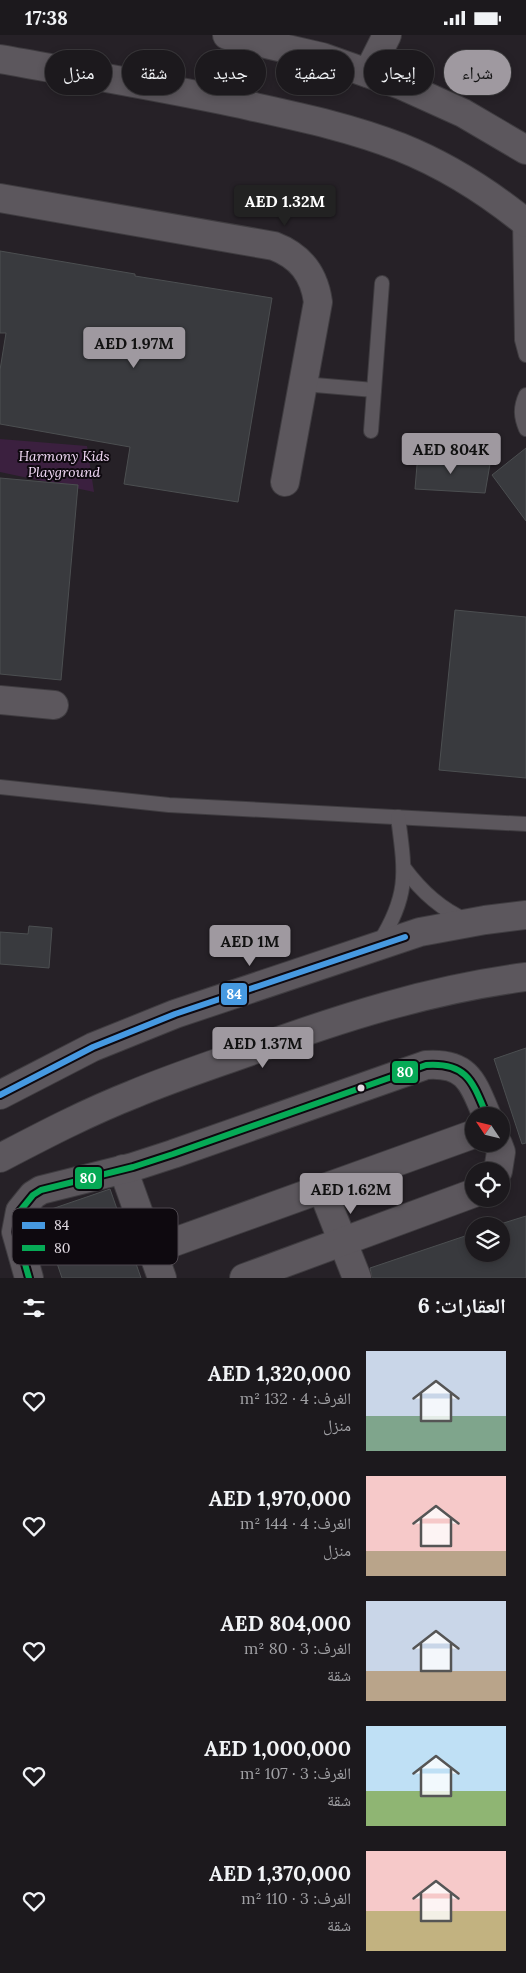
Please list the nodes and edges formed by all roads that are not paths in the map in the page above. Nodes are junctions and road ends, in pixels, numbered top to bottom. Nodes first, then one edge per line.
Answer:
1 (227, 35) edge
2 (386, 35) edge
3 (297, 43) edge
4 (379, 50) edge
5 (0, 59) edge
6 (364, 72) edge
7 (423, 95) edge
8 (526, 150) edge
9 (0, 198) edge
10 (523, 221) edge
11 (382, 283) dead end
12 (526, 355) edge
13 (303, 384) junction
14 (374, 391) junction
15 (526, 395) edge
16 (526, 429) edge
17 (371, 431) dead end
18 (285, 482) dead end
19 (0, 700) edge
20 (54, 705) dead end
21 (0, 787) edge
22 (398, 817) junction
23 (526, 823) edge
24 (404, 868) junction
25 (526, 915) edge
26 (472, 922) junction
27 (376, 946) junction
28 (526, 977) edge
29 (0, 1095) edge
30 (483, 1107) edge
31 (465, 1137) edge
32 (3, 1158) edge
33 (123, 1169) junction
34 (322, 1189) junction
35 (465, 1196) edge
36 (22, 1208) edge
37 (137, 1208) edge
38 (343, 1240) junction
39 (178, 1242) edge
40 (25, 1265) edge
41 (157, 1265) edge
42 (29, 1278) edge
43 (162, 1278) edge
44 (244, 1278) edge
45 (357, 1278) edge

1 - 3 street
2 - 4 street
3 - 6 street
5 - 10 street
7 - 8 street
9 - 13 street
10 - 12 lane
11 - 14 lane
13 - 14 lane
13 - 18 street
14 - 17 lane
15 - 16 lane
19 - 20 street
21 - 22 lane
22 - 23 lane
22 - 24 lane
24 - 26 lane
24 - 27 lane
25 - 26 street
26 - 27 street
27 - 29 street
28 - 32 street
30 - 33 street
31 - 34 street
33 - 36 street
33 - 37 street
34 - 38 street
34 - 39 street
35 - 38 street
38 - 44 street
38 - 45 street
40 - 42 street
41 - 43 street

